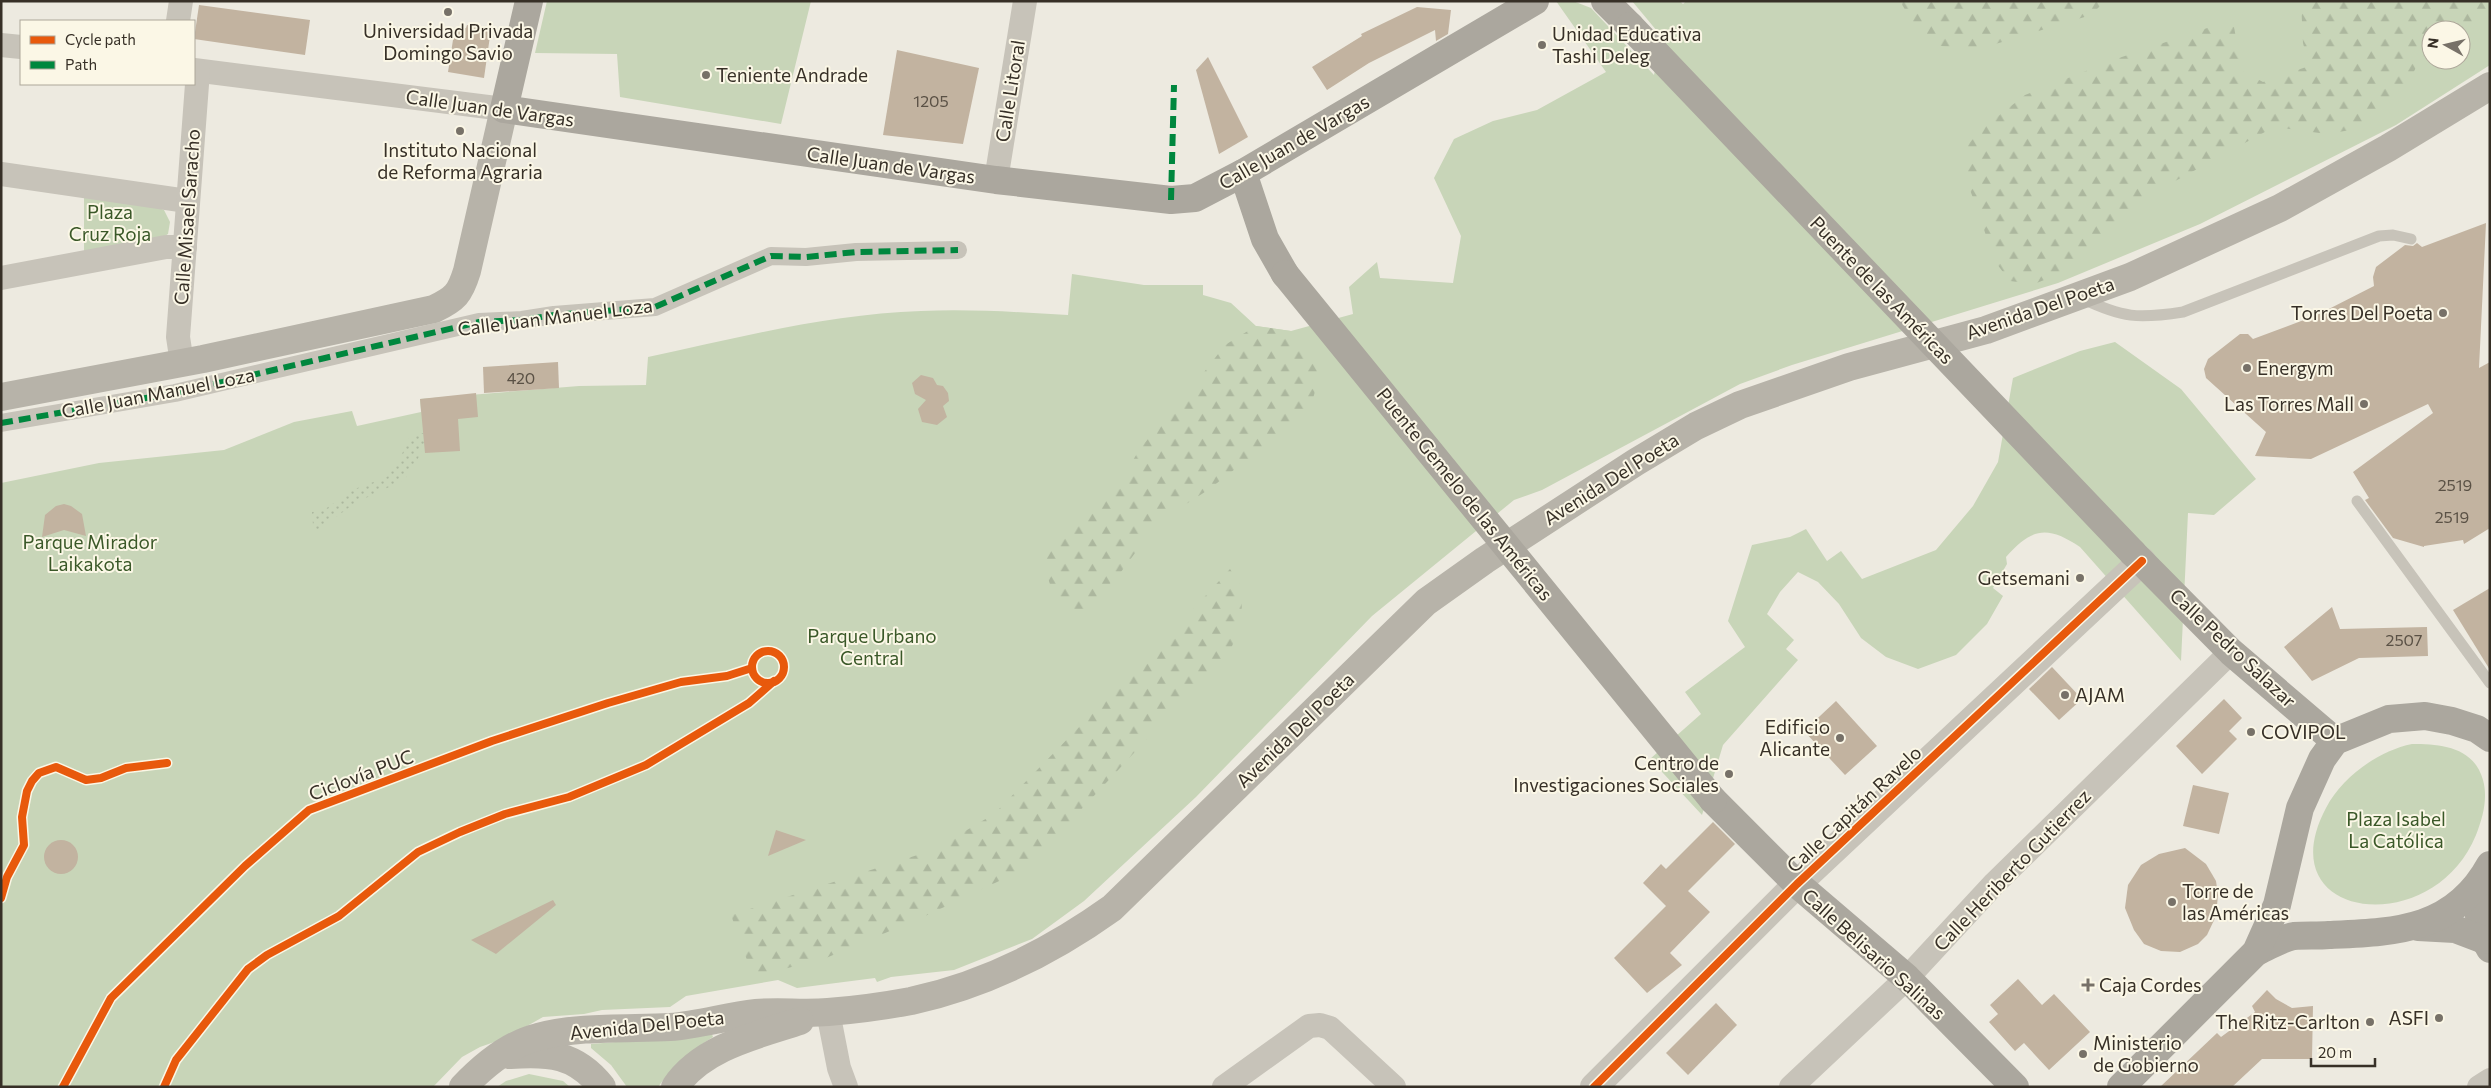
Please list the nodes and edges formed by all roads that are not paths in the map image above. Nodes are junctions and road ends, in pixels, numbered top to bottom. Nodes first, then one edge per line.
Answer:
1 (181, 1) edge
2 (529, 1) edge
3 (1025, 1) edge
4 (1535, 1) edge
5 (1605, 1) edge
6 (178, 20) edge
7 (1, 45) edge
8 (20, 47) edge
9 (196, 70) edge
10 (195, 85) edge
11 (195, 85) edge
12 (2490, 86) edge
13 (504, 110) junction
14 (1243, 173) junction
15 (1, 174) edge
16 (996, 180) junction
17 (187, 201) junction
18 (2411, 239) dead end
19 (185, 247) junction
20 (958, 250) dead end
21 (1, 278) edge
22 (2078, 296) junction
23 (182, 363) junction
24 (1, 397) edge
25 (1, 423) edge
26 (2357, 501) dead end
27 (2138, 557) junction
28 (2231, 652) junction
29 (2490, 683) edge
30 (2490, 738) edge
31 (2335, 741) junction
32 (1713, 800) joint
33 (2485, 873) edge
34 (1797, 884) junction
35 (2416, 926) junction
36 (2487, 945) edge
37 (2256, 952) junction
38 (1907, 978) junction
39 (828, 1012) junction
40 (501, 1056) junction
41 (2490, 1080) edge
42 (463, 1087) edge
43 (602, 1087) edge
44 (675, 1087) edge
45 (846, 1087) edge
46 (1224, 1087) edge
47 (1394, 1087) edge
48 (1594, 1087) edge
49 (1790, 1087) edge
50 (2015, 1087) edge
51 (2121, 1087) edge
52 (2479, 1087) edge

1 - 6 street
2 - 13 main road
3 - 16 street, Calle Litoral
4 - 14 main road, Calle Juan de Vargas
5 - 27 main road, Puente de las Américas, bridge
7 - 8 street
9 - 11 street, Calle Misael Saracho
9 - 13 street, Calle Juan de Vargas
10 - 17 street, Calle Misael Saracho
12 - 22 main road, Avenida Del Poeta
13 - 16 main road, Calle Juan de Vargas
13 - 23 main road, Calle Juan Manuel Loza
14 - 16 main road, Calle Juan de Vargas
14 - 32 main road, Puente Gemelo de las Américas, bridge
15 - 17 street
17 - 19 street, Calle Misael Saracho
18 - 22 lane
19 - 21 street
19 - 23 street, Calle Misael Saracho
20 - 25 street, Calle Juan Manuel Loza
22 - 39 main road, Avenida Del Poeta
23 - 24 main road, Calle Juan Manuel Loza
26 - 29 lane
27 - 28 main road, Calle Pedro Salazar
27 - 34 street, Calle Capitán Ravelo
28 - 31 main road, Calle Pedro Salazar
28 - 38 street, Calle Heriberto Gutierrez
30 - 31 main road
31 - 37 main road
32 - 34 main road, Calle Belisario Salinas
33 - 35 main road
33 - 36 main road
34 - 38 main road, Calle Belisario Salinas
34 - 48 street, Calle Capitán Ravelo
35 - 36 main road
35 - 37 main road
37 - 51 main road
38 - 49 street, Calle Heriberto Gutierrez
38 - 50 main road, Calle Belisario Salinas
39 - 40 main road, Avenida Del Poeta
39 - 44 main road, Avenida Del Poeta
39 - 45 street
40 - 42 main road, Avenida Del Poeta
40 - 43 main road
41 - 52 street
46 - 47 street

